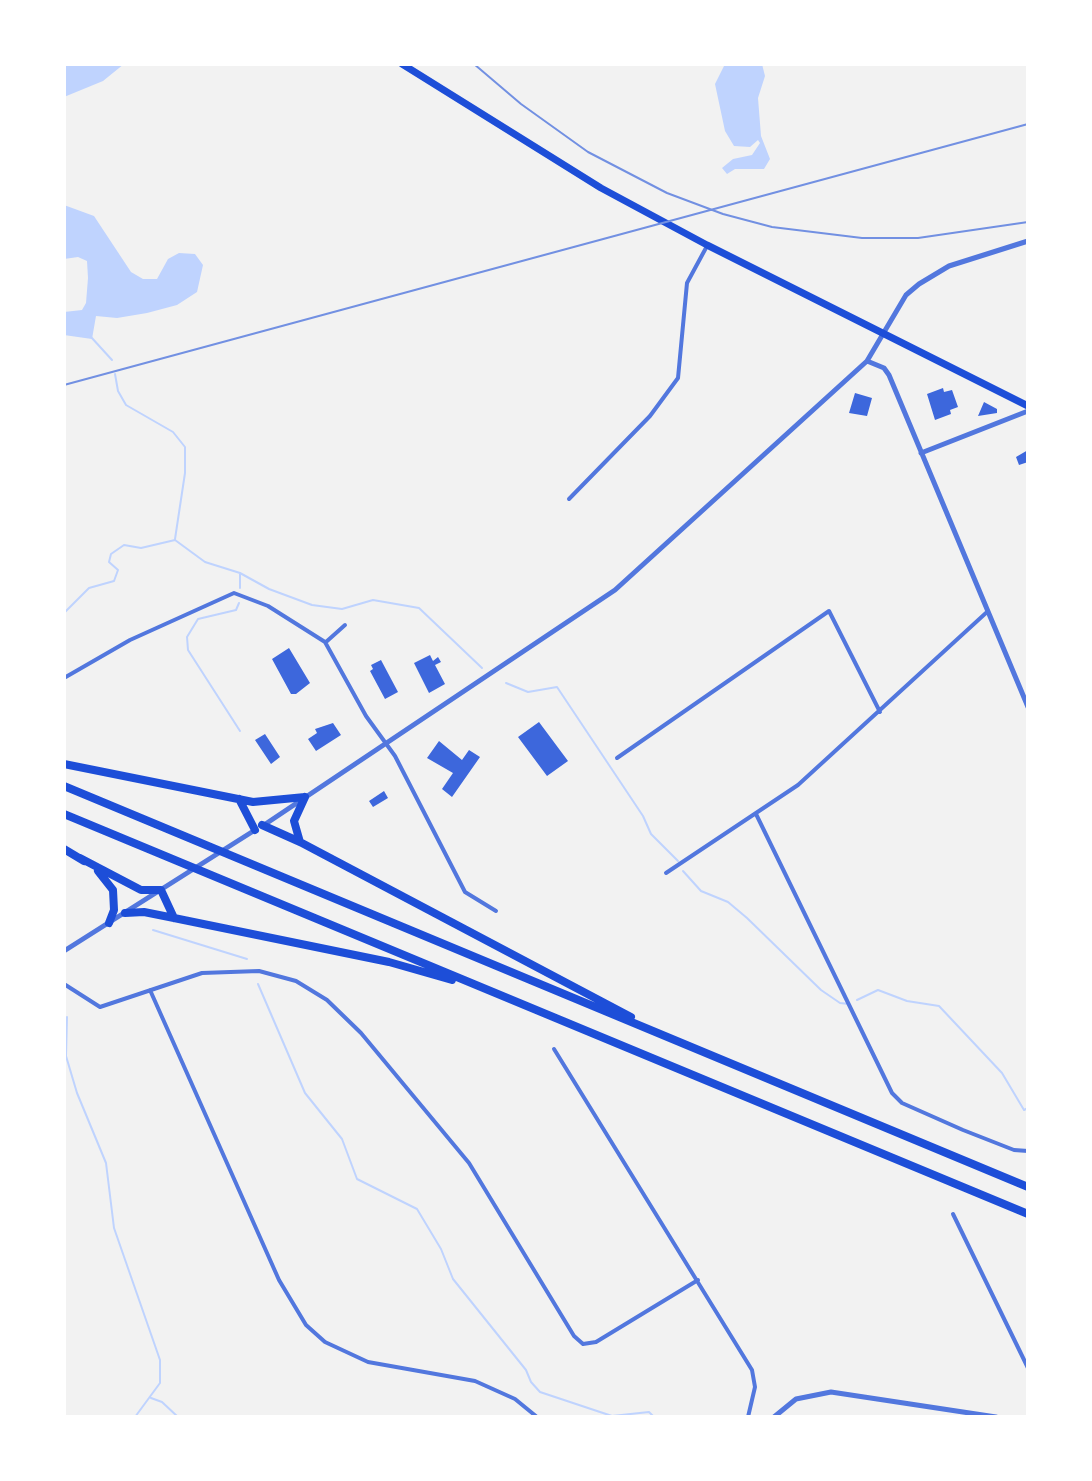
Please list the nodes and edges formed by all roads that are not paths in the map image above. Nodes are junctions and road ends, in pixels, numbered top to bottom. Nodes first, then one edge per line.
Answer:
1 (402, 64) edge
2 (1028, 241) edge
3 (707, 245) junction
4 (883, 331) junction
5 (867, 361) junction
6 (1028, 409) edge
7 (921, 453) junction
8 (569, 499) dead end
9 (987, 612) junction
10 (345, 625) dead end
11 (325, 642) junction
12 (64, 678) edge
13 (1028, 707) edge
14 (880, 712) junction
15 (385, 746) junction
16 (617, 758) dead end
17 (64, 764) edge
18 (64, 786) edge
19 (305, 797) junction
20 (238, 798) junction
21 (64, 814) edge
22 (756, 814) junction
23 (259, 828) junction
24 (300, 842) junction
25 (64, 849) edge
26 (80, 858) junction
27 (666, 873) dead end
28 (161, 890) junction
29 (496, 911) dead end
30 (125, 913) junction
31 (174, 918) junction
32 (109, 923) junction
33 (64, 951) edge
34 (464, 981) junction
35 (64, 984) edge
36 (150, 990) junction
37 (679, 1042) junction
38 (554, 1049) dead end
39 (1028, 1151) edge
40 (1028, 1187) edge
41 (953, 1214) dead end
42 (1028, 1214) edge
43 (698, 1280) junction
44 (1028, 1368) edge
45 (537, 1417) edge
46 (748, 1417) edge
47 (774, 1417) edge
48 (996, 1417) edge

1 - 3 main road
2 - 4 street
3 - 4 main road
3 - 8 street
4 - 5 street
4 - 6 main road
5 - 7 street
5 - 15 street
6 - 7 street
7 - 9 street
9 - 13 street
9 - 14 street
10 - 11 street
11 - 12 street
11 - 15 street
14 - 16 street
14 - 22 street
15 - 19 street
15 - 29 street
17 - 20 highway
18 - 37 highway
19 - 20 highway
19 - 23 street
19 - 24 highway
20 - 23 highway
21 - 34 highway
22 - 27 street
22 - 39 street
23 - 24 highway
23 - 28 street
24 - 37 highway
25 - 26 highway
26 - 28 highway
26 - 32 highway
28 - 30 street
28 - 31 highway
30 - 31 highway
30 - 32 street
31 - 34 highway
32 - 33 street
34 - 42 highway
35 - 36 street
36 - 43 street
36 - 45 street
37 - 40 highway
38 - 43 street
41 - 44 street
43 - 46 street
47 - 48 street

